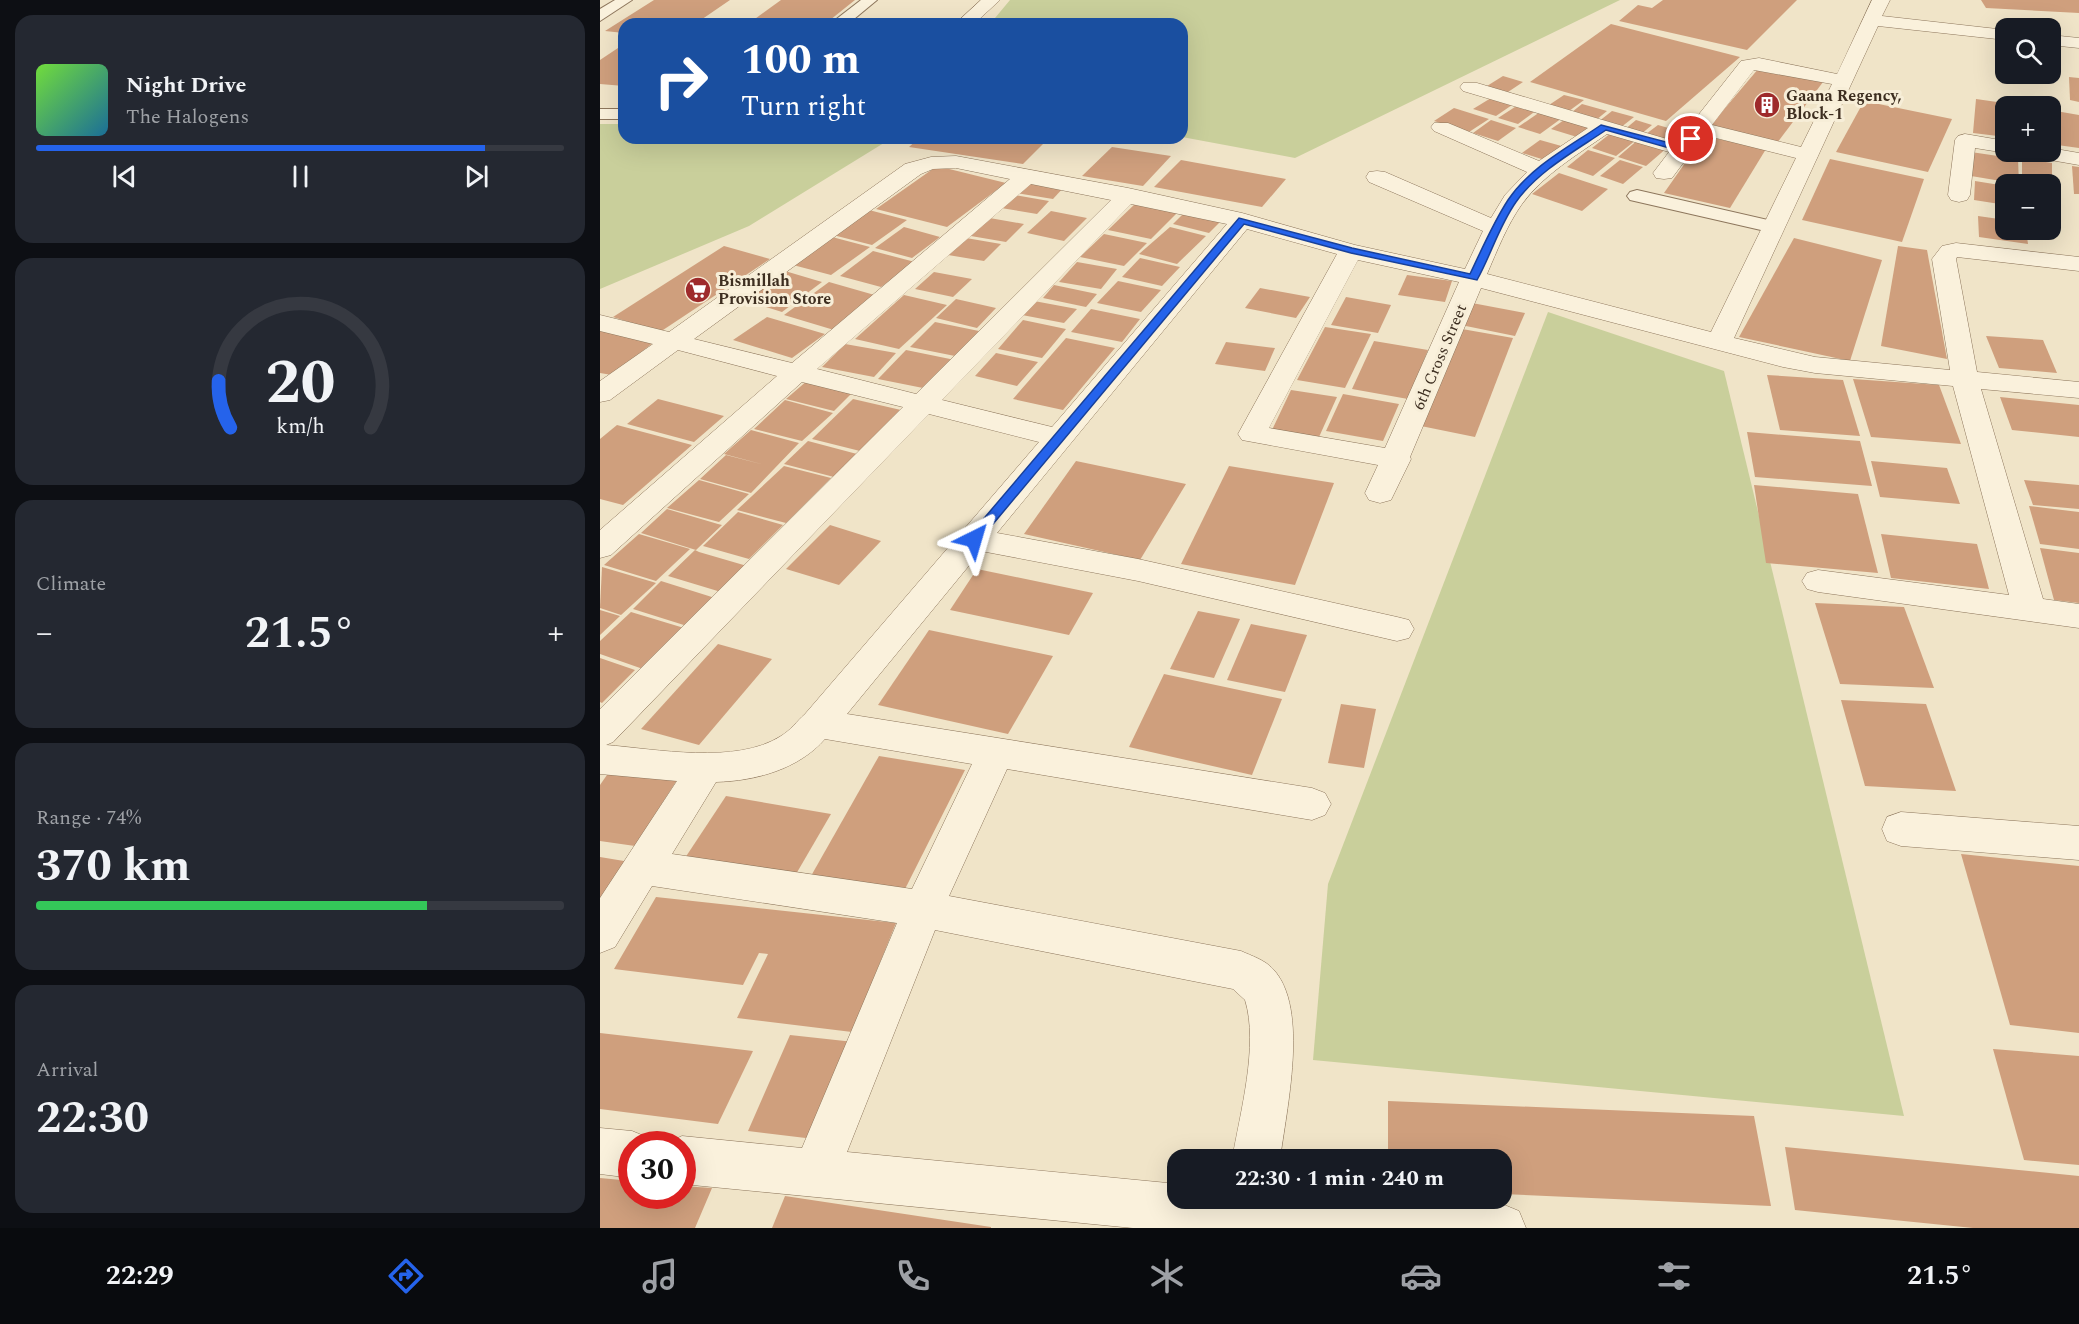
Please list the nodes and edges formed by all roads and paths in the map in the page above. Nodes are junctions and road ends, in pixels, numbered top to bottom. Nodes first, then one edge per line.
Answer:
1 (625, 0) edge
2 (870, 0) edge
3 (991, 0) edge
4 (1881, 0) edge
5 (600, 16) edge
6 (846, 18) edge
7 (971, 18) edge
8 (1873, 20) junction
9 (1995, 34) edge
10 (2061, 41) edge
11 (2079, 43) edge
12 (1844, 81) junction
13 (1470, 87) dead end
14 (600, 114) edge
15 (618, 114) edge
16 (1441, 127) dead end
17 (1604, 127) junction
18 (1700, 128) junction
19 (1995, 145) edge
20 (1683, 150) junction
21 (1809, 155) junction
22 (2061, 156) edge
23 (2079, 159) edge
24 (1541, 170) junction
25 (1664, 173) dead end
26 (1028, 175) junction
27 (1377, 177) dead end
28 (1128, 195) junction
29 (1959, 195) dead end
30 (1637, 196) dead end
31 (1242, 220) junction
32 (1774, 227) junction
33 (1496, 228) junction
34 (1351, 250) junction
35 (2079, 264) edge
36 (1473, 278) junction
37 (600, 323) edge
38 (671, 342) junction
39 (1719, 342) junction
40 (796, 373) junction
41 (1965, 379) junction
42 (2079, 390) edge
43 (600, 394) edge
44 (922, 404) junction
45 (1059, 438) junction
46 (1397, 459) junction
47 (1380, 493) dead end
48 (974, 539) junction
49 (600, 548) edge
50 (1818, 581) dead end
51 (2029, 609) junction
52 (2079, 616) edge
53 (1396, 629) dead end
54 (818, 724) junction
55 (600, 732) edge
56 (996, 753) junction
57 (600, 759) edge
58 (706, 767) junction
59 (1312, 804) dead end
60 (1901, 829) dead end
61 (2079, 843) edge
62 (641, 867) junction
63 (923, 909) junction
64 (600, 934) edge
65 (1257, 1149) edge
66 (600, 1151) edge
67 (618, 1153) edge
68 (696, 1161) edge
69 (815, 1173) junction
70 (1167, 1201) edge
71 (1273, 1209) edge
72 (1502, 1228) edge

1 - 5 lane
2 - 6 lane
3 - 7 street
4 - 8 street
8 - 9 street
8 - 12 street
10 - 11 street
12 - 18 street
12 - 21 street
13 - 17 street
14 - 15 lane
16 - 24 street
17 - 20 street
17 - 24 street, 6th Cross Street
18 - 20 street
18 - 21 street
19 - 29 street
20 - 25 street
21 - 32 street
22 - 23 street
24 - 33 street, 6th Cross Street
26 - 28 street
26 - 38 street
26 - 40 street
27 - 33 street
28 - 31 street
28 - 44 street
30 - 32 lane
31 - 34 street
31 - 45 street
32 - 39 street
33 - 36 street, 6th Cross Street
34 - 36 street
34 - 46 street
35 - 41 street
36 - 39 street
36 - 46 street, 6th Cross Street
37 - 38 street
38 - 40 street
38 - 43 street
39 - 41 street
40 - 44 street
40 - 49 street
41 - 42 street
41 - 51 street
44 - 45 street
44 - 55 street
45 - 48 street
46 - 47 street, 6th Cross Street
48 - 53 street
48 - 54 street
50 - 51 street
51 - 52 street
54 - 56 street
54 - 58 street
56 - 59 street
56 - 63 street
57 - 58 street
58 - 62 street
60 - 61 street
62 - 63 street
62 - 64 street
63 - 65 street
63 - 69 street
66 - 67 street
68 - 69 street
69 - 70 street
71 - 72 street

